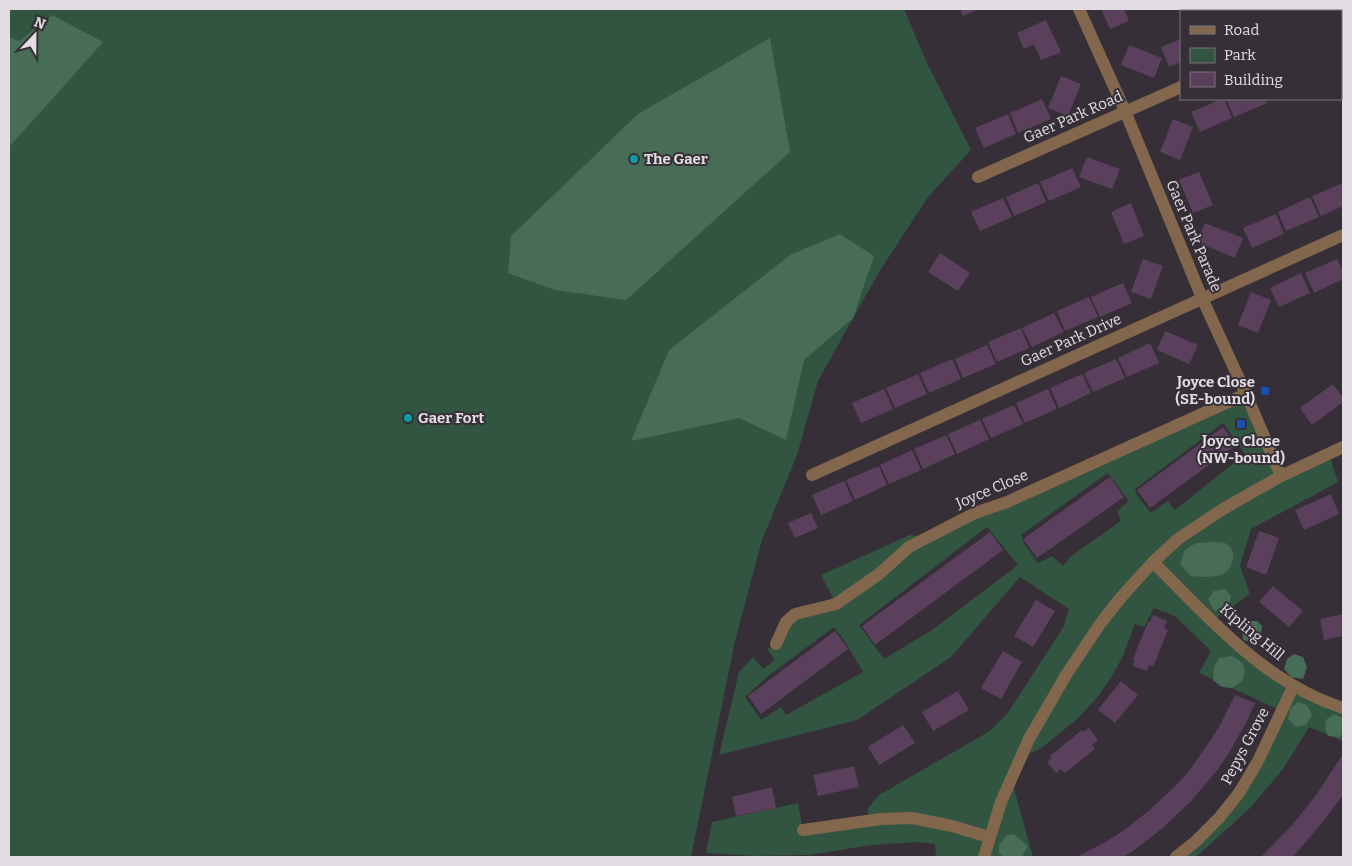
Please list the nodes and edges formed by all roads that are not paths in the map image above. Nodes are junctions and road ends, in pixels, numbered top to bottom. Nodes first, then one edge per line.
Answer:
1 (1078, 9) edge
2 (1180, 87) edge
3 (1125, 111) junction
4 (978, 178) dead end
5 (1343, 234) edge
6 (1202, 298) junction
7 (1246, 394) junction
8 (1343, 447) edge
9 (812, 475) dead end
10 (1281, 476) junction
11 (1154, 562) junction
12 (776, 644) dead end
13 (1293, 687) junction
14 (1343, 708) edge
15 (803, 830) dead end
16 (989, 837) junction
17 (984, 857) edge
18 (1176, 857) edge

1 - 3 street, Gaer Park Parade
2 - 3 street, Gaer Park Road
3 - 4 street, Gaer Park Road
3 - 6 street, Gaer Park Parade
5 - 6 street, Gaer Park Drive
6 - 7 street, Gaer Park Parade
6 - 9 street, Gaer Park Drive
7 - 10 street, Gaer Park Parade
7 - 12 street, Joyce Close
8 - 10 street
10 - 11 street
11 - 13 street, Kipling Hill
11 - 16 street
13 - 14 street, Kipling Hill
13 - 18 street, Pepys Grove
15 - 16 street
16 - 17 street

